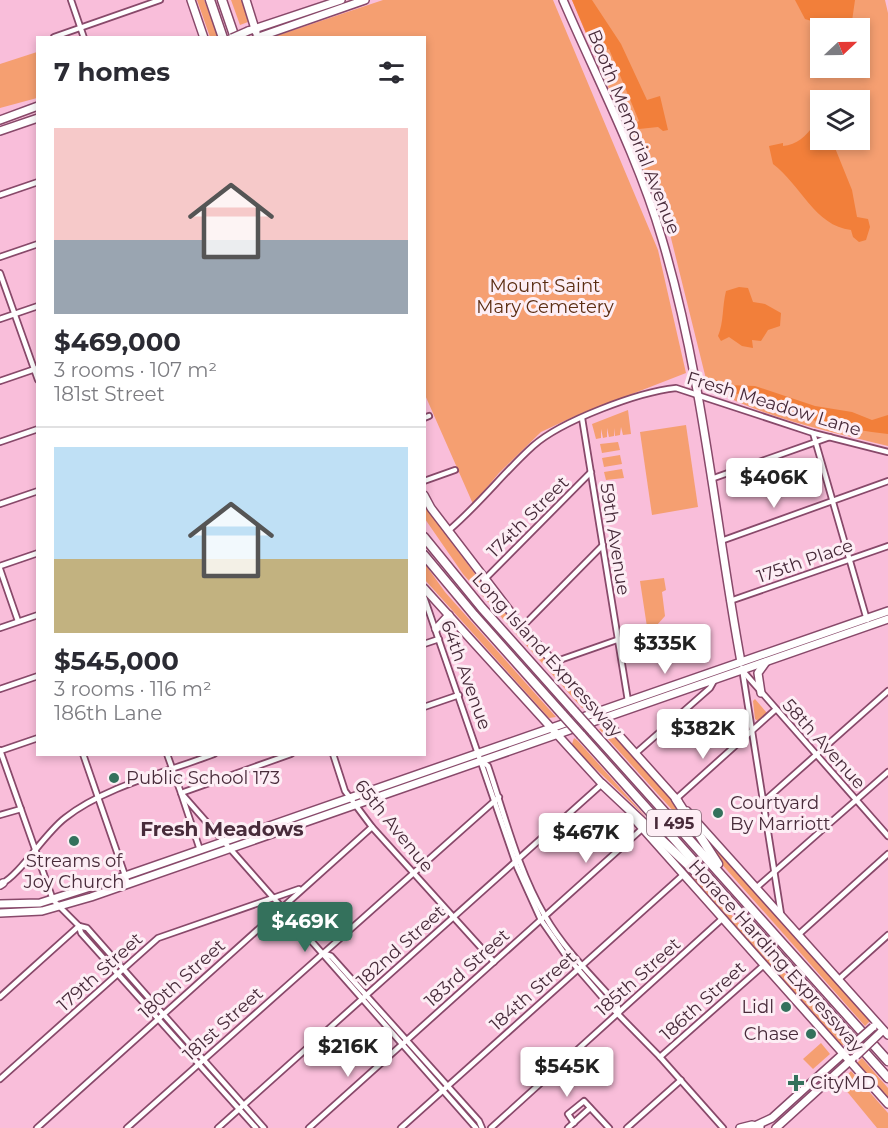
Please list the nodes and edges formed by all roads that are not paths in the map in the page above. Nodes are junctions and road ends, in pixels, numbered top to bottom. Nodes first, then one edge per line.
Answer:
1 (71, 0) edge
2 (160, 0) edge
3 (191, 0) edge
4 (210, 0) edge
5 (222, 0) edge
6 (246, 0) edge
7 (341, 0) edge
8 (365, 0) edge
9 (563, 0) edge
10 (81, 28) junction
11 (255, 34) edge
12 (57, 36) edge
13 (83, 36) edge
14 (203, 36) edge
15 (222, 36) edge
16 (233, 36) edge
17 (36, 107) edge
18 (36, 119) edge
19 (0, 120) edge
20 (0, 131) edge
21 (36, 183) edge
22 (0, 195) edge
23 (36, 245) edge
24 (0, 257) edge
25 (0, 273) edge
26 (36, 307) edge
27 (14, 314) junction
28 (0, 319) edge
29 (36, 368) edge
30 (0, 381) edge
31 (698, 394) junction
32 (582, 418) junction
33 (36, 430) edge
34 (813, 433) junction
35 (830, 437) junction
36 (0, 442) edge
37 (815, 443) junction
38 (888, 452) edge
39 (455, 470) dead end
40 (591, 472) junction
41 (711, 479) junction
42 (426, 480) edge
43 (888, 482) edge
44 (36, 492) edge
45 (426, 499) edge
46 (833, 501) junction
47 (0, 504) edge
48 (448, 531) junction
49 (426, 539) edge
50 (721, 541) junction
51 (603, 545) junction
52 (888, 546) edge
53 (36, 554) edge
54 (426, 557) edge
55 (850, 560) junction
56 (0, 568) edge
57 (484, 580) junction
58 (426, 590) edge
59 (730, 601) junction
60 (426, 602) edge
61 (449, 615) junction
62 (36, 616) edge
63 (887, 616) edge
64 (18, 621) junction
65 (868, 622) junction
66 (522, 627) junction
67 (0, 628) edge
68 (436, 629) junction
69 (440, 639) junction
70 (617, 640) junction
71 (426, 643) edge
72 (767, 661) junction
73 (554, 662) junction
74 (741, 666) junction
75 (36, 677) edge
76 (715, 679) junction
77 (0, 689) edge
78 (681, 691) junction
79 (888, 691) edge
80 (761, 693) junction
81 (459, 695) junction
82 (628, 701) junction
83 (694, 701) junction
84 (426, 706) edge
85 (775, 710) junction
86 (598, 711) junction
87 (604, 719) junction
88 (552, 728) junction
89 (751, 732) junction
90 (557, 735) junction
91 (36, 739) edge
92 (0, 751) edge
93 (480, 753) junction
94 (636, 753) junction
95 (816, 755) junction
96 (84, 756) edge
97 (168, 756) edge
98 (209, 756) edge
99 (285, 756) edge
100 (334, 756) edge
101 (483, 762) junction
102 (172, 770) junction
103 (888, 772) edge
104 (602, 784) junction
105 (181, 793) junction
106 (499, 797) junction
107 (98, 798) junction
108 (676, 799) junction
109 (493, 801) junction
110 (856, 801) junction
111 (353, 802) junction
112 (762, 803) junction
113 (21, 809) junction
114 (0, 816) edge
115 (372, 826) junction
116 (643, 828) junction
117 (888, 836) edge
118 (223, 842) junction
119 (34, 848) junction
120 (229, 849) junction
121 (201, 850) junction
122 (888, 854) edge
123 (517, 860) junction
124 (413, 872) junction
125 (775, 872) junction
126 (683, 875) junction
127 (126, 880) junction
128 (1, 884) edge
129 (302, 888) junction
130 (756, 888) junction
131 (273, 898) junction
132 (53, 900) junction
133 (0, 904) edge
134 (61, 906) junction
135 (282, 907) junction
136 (0, 913) edge
137 (756, 914) junction
138 (781, 916) junction
139 (453, 917) junction
140 (543, 918) junction
141 (723, 918) junction
142 (79, 926) junction
143 (752, 926) junction
144 (798, 934) junction
145 (888, 935) edge
146 (322, 953) junction
147 (494, 962) junction
148 (764, 965) junction
149 (580, 967) junction
150 (123, 968) junction
151 (118, 973) junction
152 (838, 980) junction
153 (144, 992) junction
154 (366, 995) junction
155 (138, 996) junction
156 (0, 997) edge
157 (361, 1000) junction
158 (619, 1013) junction
159 (164, 1014) junction
160 (158, 1018) junction
161 (888, 1020) edge
162 (878, 1029) junction
163 (888, 1035) edge
164 (184, 1036) junction
165 (407, 1040) junction
166 (179, 1041) junction
167 (402, 1045) junction
168 (845, 1052) junction
169 (660, 1057) junction
170 (203, 1059) junction
171 (850, 1061) junction
172 (888, 1062) edge
173 (199, 1064) junction
174 (888, 1078) edge
175 (0, 1079) edge
176 (681, 1080) junction
177 (224, 1082) junction
178 (219, 1086) junction
179 (447, 1087) junction
180 (442, 1092) junction
181 (244, 1104) junction
182 (888, 1104) edge
183 (590, 1108) junction
184 (239, 1109) junction
185 (574, 1123) junction
186 (759, 1126) edge
187 (37, 1128) edge
188 (128, 1128) edge
189 (218, 1128) edge
190 (256, 1128) edge
191 (264, 1128) edge
192 (309, 1128) edge
193 (401, 1128) edge
194 (476, 1128) edge
195 (482, 1128) edge
196 (491, 1128) edge
197 (568, 1128) edge
198 (609, 1128) edge
199 (627, 1128) edge
200 (723, 1128) edge
201 (740, 1128) edge
202 (777, 1128) edge

1 - 10 street
2 - 10 street
3 - 14 main road
4 - 15 highway
5 - 16 highway
6 - 11 main road
7 - 11 main road
8 - 11 main road
9 - 31 main road, Booth Memorial Avenue
10 - 12 street
10 - 13 street
17 - 19 main road
18 - 20 main road
21 - 22 street
23 - 24 street
25 - 27 street
26 - 27 street
27 - 28 street
27 - 29 street
29 - 30 street
31 - 32 street, Fresh Meadow Lane
31 - 34 street, Fresh Meadow Lane
31 - 41 main road, Booth Memorial Avenue
32 - 40 street, 59th Avenue
32 - 48 street, Fresh Meadow Lane
33 - 36 street
34 - 35 street, Fresh Meadow Lane
34 - 37 street
35 - 37 street
35 - 38 street, Fresh Meadow Lane
37 - 41 street
37 - 46 street
39 - 42 street
40 - 51 street, 59th Avenue
40 - 57 street, 174th Street
41 - 50 main road, Booth Memorial Avenue
43 - 46 street
44 - 47 street
45 - 48 main road, Horace Harding Expressway
46 - 50 street
46 - 55 street
48 - 57 main road, Horace Harding Expressway
49 - 137 highway, Long Island Expressway / I 495, bridge
50 - 59 main road, Booth Memorial Avenue
51 - 66 street
51 - 70 street, 59th Avenue
52 - 55 street, 175th Place
53 - 56 street
54 - 143 highway, Long Island Expressway / I 495, bridge
55 - 59 street, 175th Place
55 - 65 street
56 - 64 street
57 - 66 main road, Horace Harding Expressway
58 - 61 main road, Horace Harding Expressway
59 - 74 main road, Booth Memorial Avenue
60 - 68 street, 64th Avenue
61 - 68 main road
61 - 88 main road, Horace Harding Expressway
62 - 64 street
63 - 65 main road
64 - 67 street
65 - 72 main road
65 - 74 main road
66 - 73 main road, Horace Harding Expressway
68 - 69 street, 64th Avenue
69 - 71 street
69 - 81 street, 64th Avenue
70 - 73 street
70 - 82 street, 59th Avenue
72 - 74 main road
72 - 80 main road
73 - 86 main road, Horace Harding Expressway
74 - 76 main road
74 - 80 street, 58th Avenue
74 - 82 main road
74 - 89 street, Booth Memorial Avenue
75 - 77 street
76 - 78 main road
76 - 83 street
78 - 83 street
78 - 87 main road
79 - 95 street
80 - 85 street, 58th Avenue
81 - 84 street
81 - 93 street, 64th Avenue
82 - 86 main road
83 - 94 street
85 - 89 street
85 - 95 street, 58th Avenue
86 - 87 main road, Horace Harding Expressway
86 - 88 main road
87 - 90 main road
87 - 94 main road, Horace Harding Expressway
88 - 90 main road, Horace Harding Expressway
88 - 93 main road
89 - 108 street
89 - 112 street, Booth Memorial Avenue
90 - 101 main road
90 - 104 main road, Horace Harding Expressway
91 - 92 street
92 - 113 street
93 - 101 street, 64th Avenue
93 - 111 main road
94 - 108 main road, Horace Harding Expressway
95 - 110 street, 58th Avenue
95 - 112 street
96 - 107 street
97 - 102 street
98 - 102 street
99 - 105 street
100 - 111 street, 65th Avenue
101 - 106 street, 64th Avenue
101 - 109 street, 64th Avenue
101 - 111 main road
102 - 105 street
102 - 107 street
103 - 110 street
104 - 116 main road, Horace Harding Expressway
104 - 123 street, 182nd Street
104 - 143 highway
105 - 118 street
105 - 121 street
106 - 109 street, 181st Street
106 - 123 street, 64th Avenue
107 - 119 street
107 - 127 street
108 - 130 main road, Horace Harding Expressway
108 - 137 highway
109 - 123 street, 64th Avenue
109 - 124 street, 181st Street
110 - 117 street, 58th Avenue
110 - 125 street
111 - 115 street, 65th Avenue
111 - 118 main road
111 - 120 main road
112 - 125 street, Booth Memorial Avenue
113 - 114 street
113 - 119 street
115 - 124 street, 65th Avenue
115 - 129 street, 180th Street
116 - 126 main road, Horace Harding Expressway
116 - 140 street, 183rd Street
118 - 120 street
118 - 121 main road
119 - 128 street
119 - 132 street
120 - 127 main road
120 - 131 street
121 - 127 main road
122 - 144 street
123 - 139 street, 182nd Street
123 - 140 street, 64th Avenue
124 - 139 street, 65th Avenue
124 - 146 street, 181st Street
125 - 130 street
125 - 138 street, Booth Memorial Avenue
126 - 141 main road, Horace Harding Expressway
126 - 149 street, 184th Street
127 - 132 main road
127 - 134 main road
129 - 131 street, 179th Street
129 - 135 street, 180th Street
130 - 138 main road, Horace Harding Expressway
131 - 135 street
131 - 150 street, 179th Street
132 - 133 main road
132 - 134 street
134 - 136 main road
134 - 142 street
135 - 146 street
135 - 159 street, 180th Street
137 - 172 highway, Long Island Expressway / I 495
138 - 144 main road, Horace Harding Expressway
139 - 147 street, 65th Avenue
139 - 154 street, 182nd Street
140 - 147 street, 183rd Street
140 - 149 street, 64th Avenue
141 - 148 main road, Horace Harding Expressway
141 - 158 street, 185th Street
142 - 150 street
142 - 151 street
142 - 156 street
143 - 174 highway, Long Island Expressway / I 495
144 - 152 main road, Horace Harding Expressway
145 - 152 street
146 - 154 street
146 - 157 street
146 - 170 street, 181st Street
147 - 165 street, 183rd Street
148 - 168 main road, Horace Harding Expressway
148 - 169 street, 186th Street
149 - 158 street, 64th Avenue
149 - 179 street, 184th Street
150 - 151 street, 179th Street
150 - 153 street
151 - 155 street
151 - 175 street, 179th Street
152 - 162 main road, Horace Harding Expressway
153 - 155 street
153 - 159 street
154 - 157 street, 182nd Street
154 - 165 street
155 - 160 street
157 - 167 street
157 - 181 street, 182nd Street
158 - 169 street, 64th Avenue
158 - 196 street, 185th Street
159 - 160 street, 180th Street
159 - 164 street
160 - 166 street
160 - 187 street, 180th Street
161 - 162 main road
162 - 163 main road, Horace Harding Expressway
162 - 168 main road, bridge
162 - 171 main road, bridge
164 - 166 street
164 - 170 street
165 - 167 street, 183rd Street
165 - 179 street
166 - 173 street
167 - 180 street
167 - 192 street, 183rd Street
168 - 171 main road, Horace Harding Expressway
168 - 186 main road
169 - 176 street, 64th Avenue
170 - 173 street, 181st Street
170 - 177 street
171 - 182 main road, Horace Harding Expressway
171 - 202 main road
173 - 178 street
173 - 188 street, 181st Street
176 - 199 street
176 - 200 street, 64th Avenue
177 - 178 street
177 - 181 street
178 - 184 street
179 - 180 street, 184th Street
179 - 195 street
180 - 193 street, 184th Street
180 - 194 street
181 - 184 street, 182nd Street
181 - 191 street
183 - 185 street
183 - 185 street
183 - 198 street
184 - 189 street, 182nd Street
184 - 190 street
185 - 197 street
186 - 201 main road

